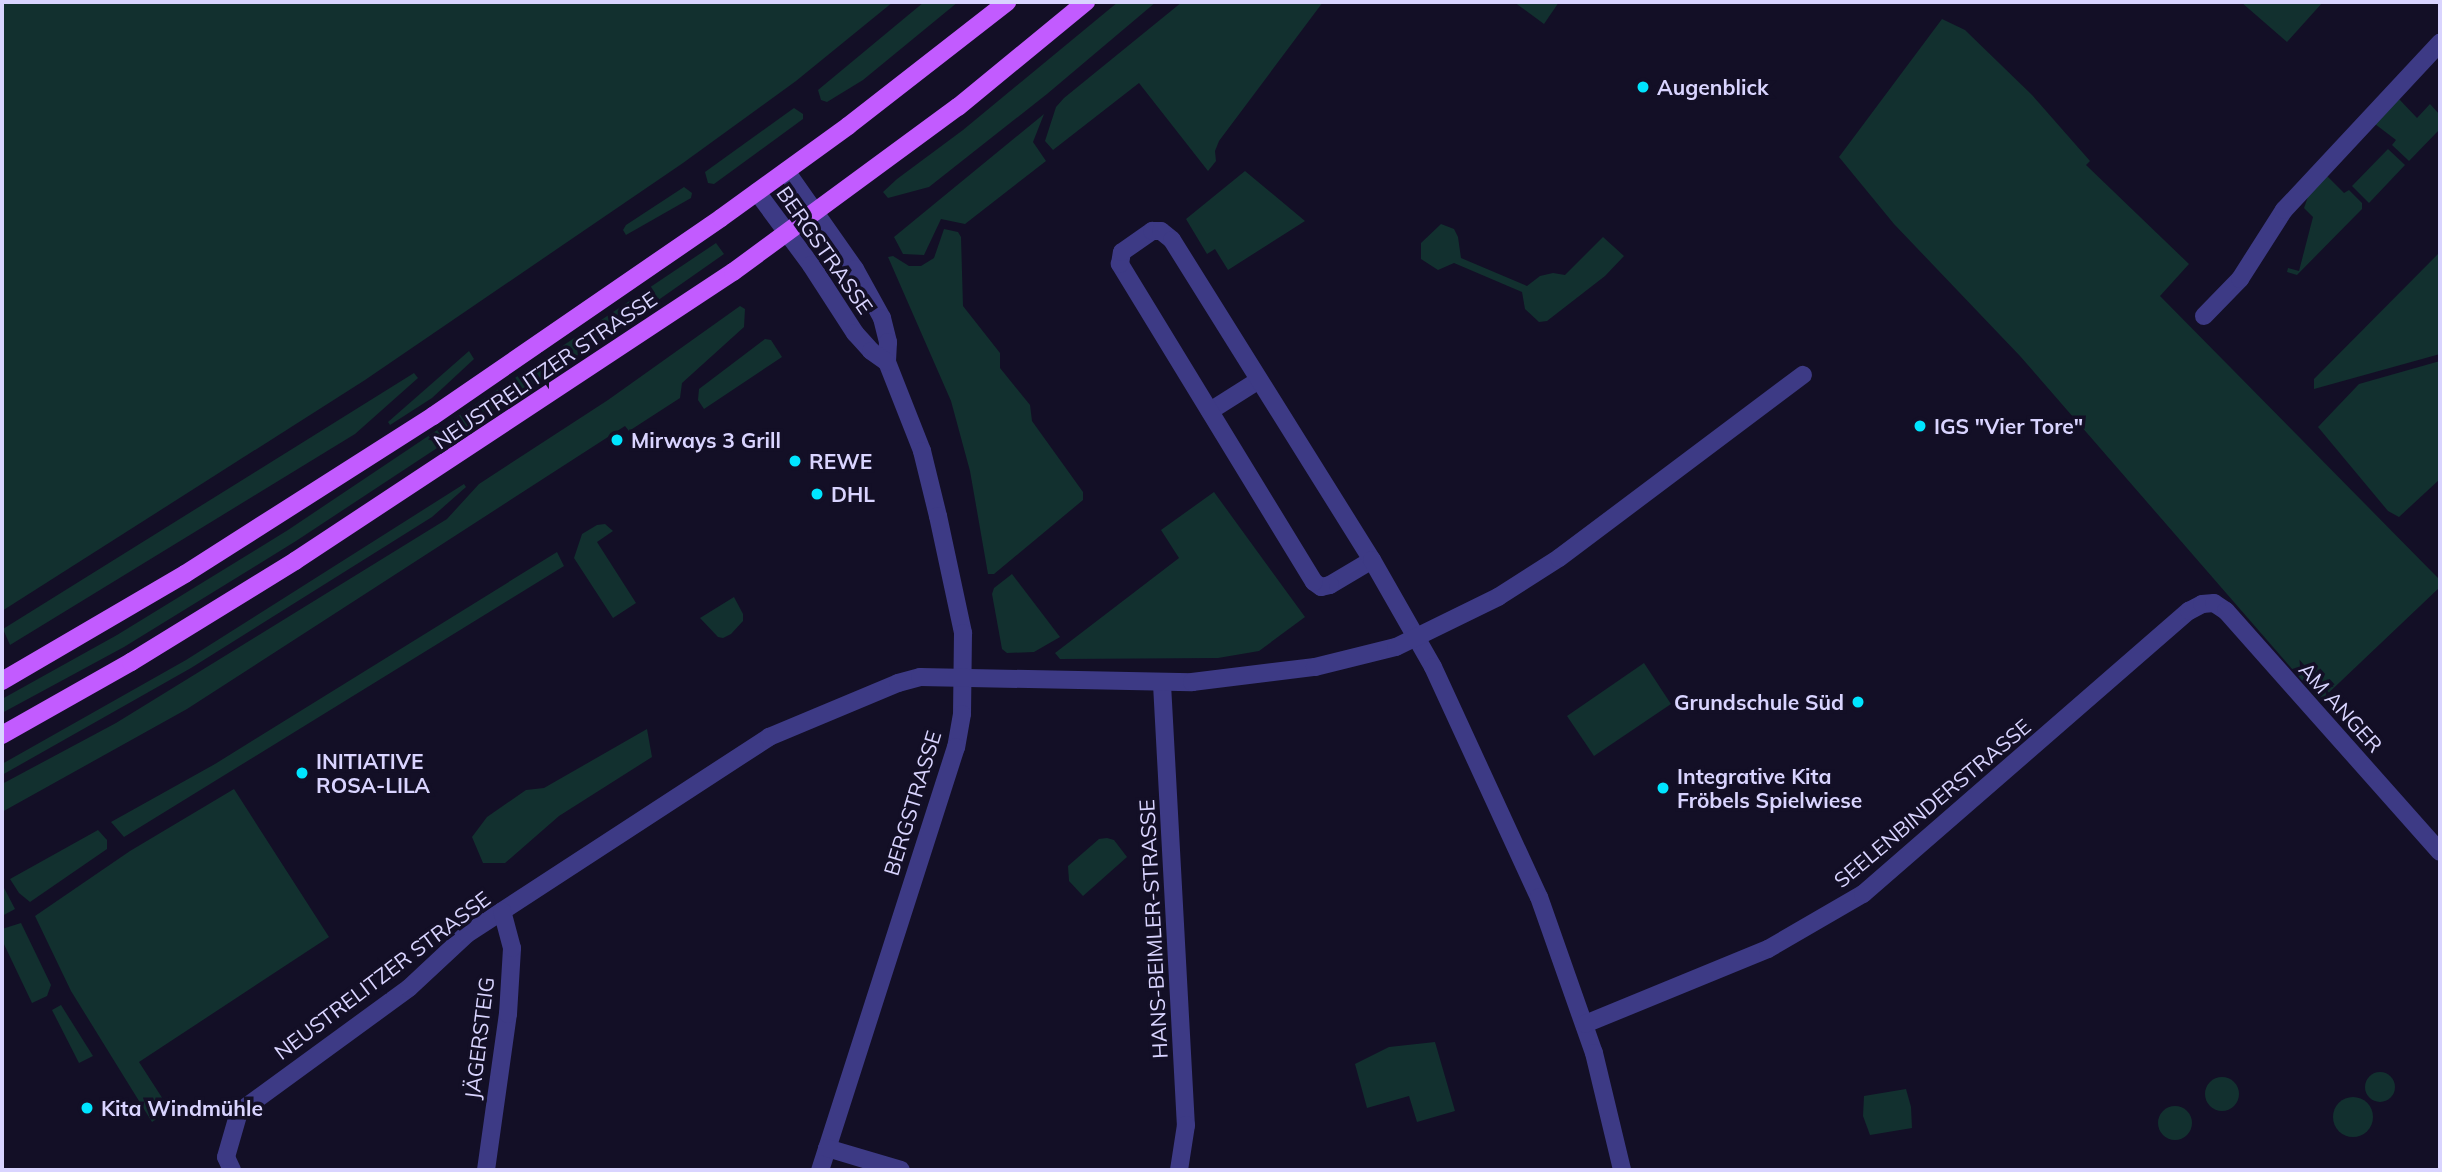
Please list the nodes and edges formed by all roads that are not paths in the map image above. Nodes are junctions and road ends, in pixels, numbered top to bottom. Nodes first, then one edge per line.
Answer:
1 (1007, 2) edge
2 (1086, 2) edge
3 (2440, 43) edge
4 (786, 171) junction
5 (757, 192) junction
6 (817, 212) junction
7 (788, 233) junction
8 (2204, 316) dead end
9 (887, 362) junction
10 (1803, 375) dead end
11 (1259, 380) junction
12 (1210, 411) junction
13 (1372, 560) junction
14 (2202, 604) joint
15 (1417, 638) junction
16 (963, 676) junction
17 (2, 681) edge
18 (1162, 684) junction
19 (2, 735) edge
20 (2440, 852) edge
21 (502, 912) junction
22 (1585, 1024) junction
23 (827, 1149) junction
24 (232, 1170) edge
25 (486, 1170) edge
26 (820, 1170) edge
27 (901, 1170) edge
28 (1179, 1170) edge
29 (1622, 1170) edge

1 - 4 main road, NEUSTRELITZER STRASSE
2 - 6 main road, NEUSTRELITZER STRASSE
3 - 8 street
4 - 5 main road, NEUSTRELITZER STRASSE
4 - 6 street, BERGSTRASSE
5 - 7 street, BERGSTRASSE
5 - 17 main road, NEUSTRELITZER STRASSE
6 - 7 main road, NEUSTRELITZER STRASSE
6 - 9 street, BERGSTRASSE
7 - 9 street, BERGSTRASSE
7 - 19 main road, NEUSTRELITZER STRASSE
9 - 16 street, BERGSTRASSE
10 - 15 street, NEUSTRELITZER STRASSE
11 - 12 street
11 - 12 street
11 - 13 street
12 - 13 street
13 - 15 street
14 - 20 street, AM ANGER
14 - 22 street, SEELENBINDERSTRASSE
15 - 18 street, NEUSTRELITZER STRASSE
15 - 22 street
16 - 18 street, NEUSTRELITZER STRASSE
16 - 21 street, NEUSTRELITZER STRASSE
16 - 23 street, BERGSTRASSE
18 - 28 street, HANS-BEIMLER-STRASSE
21 - 24 street, NEUSTRELITZER STRASSE
21 - 25 street, JÄGERSTEIG
22 - 29 street
23 - 26 street, BERGSTRASSE
23 - 27 street

